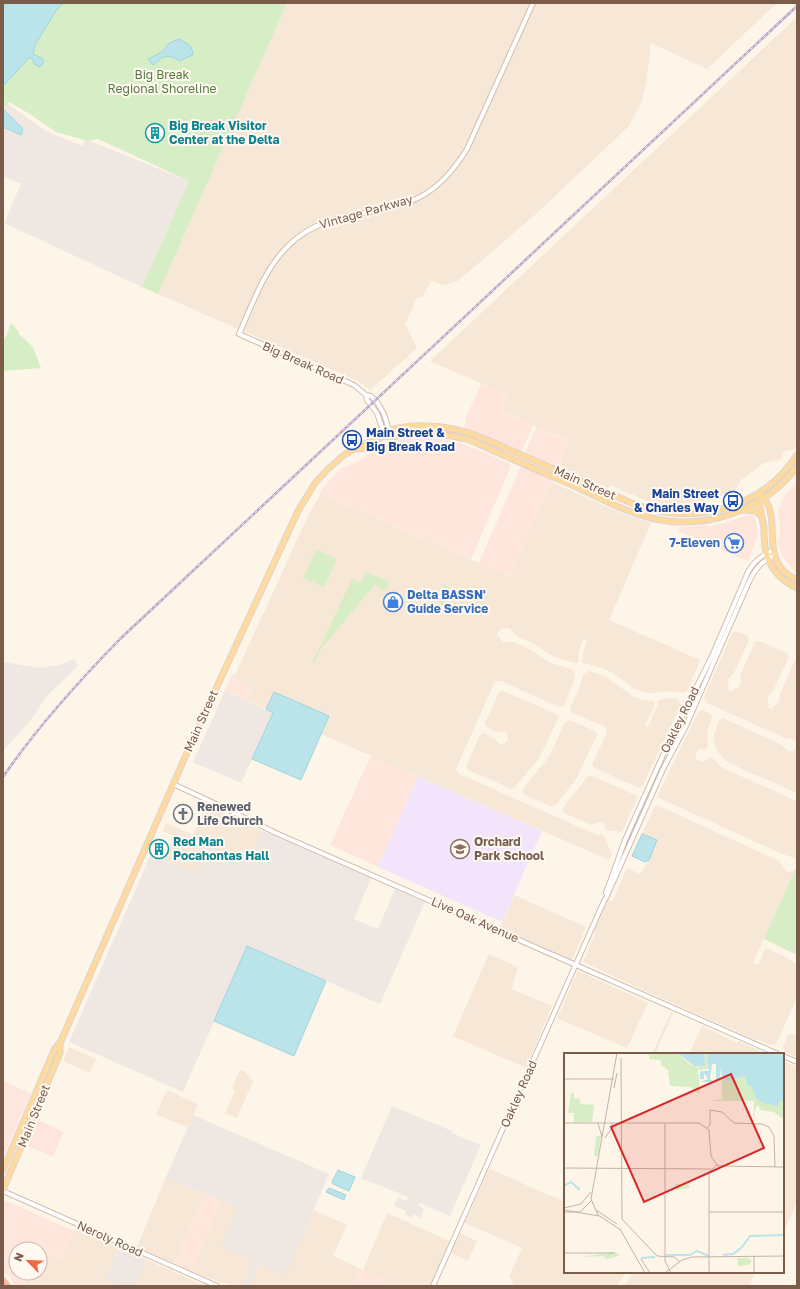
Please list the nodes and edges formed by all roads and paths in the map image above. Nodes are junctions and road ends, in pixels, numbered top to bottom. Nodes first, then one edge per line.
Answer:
1 (533, 3) edge
2 (239, 334) joint
3 (366, 395) junction
4 (389, 430) junction
5 (385, 436) junction
6 (391, 437) junction
7 (388, 448) dead end
8 (354, 449) junction
9 (797, 455) edge
10 (797, 467) edge
11 (758, 493) junction
12 (765, 498) junction
13 (759, 501) junction
14 (741, 510) junction
15 (762, 517) junction
16 (766, 553) junction
17 (774, 553) junction
18 (768, 559) junction
19 (797, 580) edge
20 (797, 588) edge
21 (173, 784) junction
22 (604, 901) junction
23 (576, 965) junction
24 (61, 1041) junction
25 (776, 1053) edge
26 (784, 1056) edge
27 (797, 1062) edge
28 (3, 1170) edge
29 (3, 1191) edge
30 (3, 1282) edge
31 (7, 1286) edge
32 (216, 1286) edge
33 (433, 1286) edge

1 - 2 street, Vintage Parkway
2 - 3 street, Big Break Road
3 - 4 street, Big Break Road
3 - 5 street, Big Break Road
4 - 5 main road
4 - 6 street, Big Break Road
4 - 11 main road, Main Street
5 - 6 main road, Main Street
5 - 8 main road, Main Street
6 - 14 main road, Main Street
7 - 8 main road
8 - 21 main road, Main Street
9 - 11 main road, Main Street
10 - 12 main road, Main Street
11 - 12 main road
11 - 13 main road
12 - 13 main road, Main Street
12 - 17 main road
13 - 14 main road, Main Street
13 - 15 main road
14 - 15 main road
15 - 16 main road
16 - 17 street, Oakley Road
16 - 18 main road
16 - 22 street, Oakley Road
17 - 18 street, Oakley Road
17 - 19 main road
18 - 20 main road
18 - 22 street, Oakley Road
21 - 23 street, Live Oak Avenue
21 - 24 main road, Main Street
22 - 23 street, Oakley Road
23 - 25 street, Live Oak Avenue
23 - 33 street, Oakley Road
24 - 28 main road, Main Street
24 - 29 main road, Main Street
26 - 27 street
29 - 32 street, Neroly Road
30 - 31 highway

